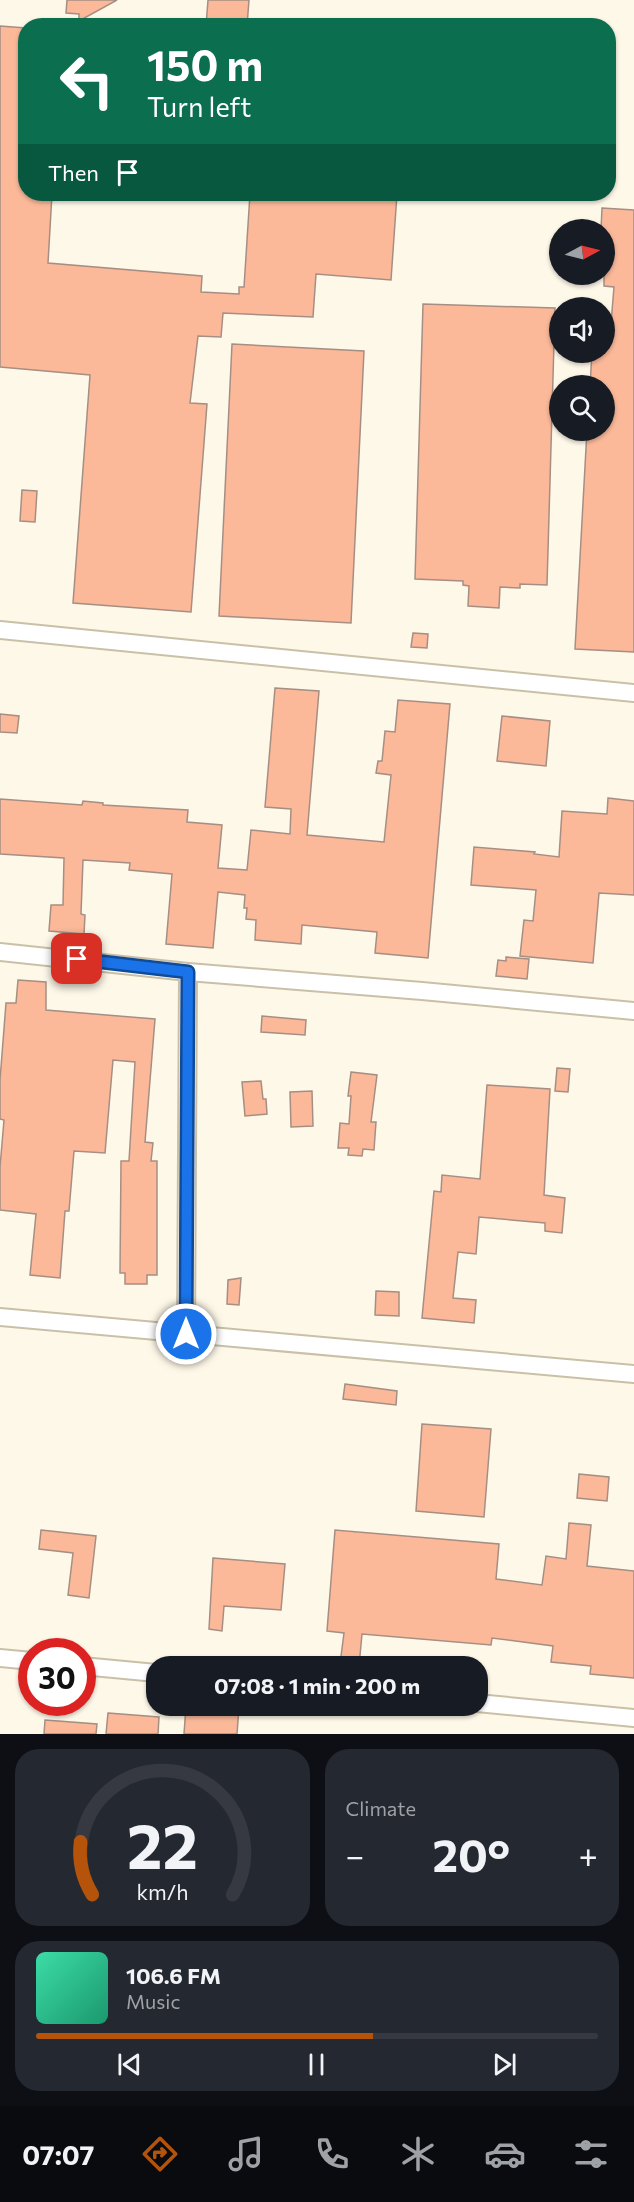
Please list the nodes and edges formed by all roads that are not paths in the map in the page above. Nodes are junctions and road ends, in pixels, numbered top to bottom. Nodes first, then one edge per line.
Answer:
1 (0, 630) edge
2 (634, 693) edge
3 (0, 952) edge
4 (188, 972) junction
5 (634, 1011) edge
6 (0, 1317) edge
7 (186, 1334) junction
8 (634, 1374) edge
9 (0, 1658) edge
10 (18, 1660) edge
11 (96, 1667) edge
12 (146, 1672) edge
13 (488, 1704) edge
14 (634, 1718) edge

1 - 2 street
3 - 4 street
4 - 5 street
4 - 7 street
6 - 7 street
7 - 8 street
9 - 10 street
11 - 12 street
13 - 14 street

